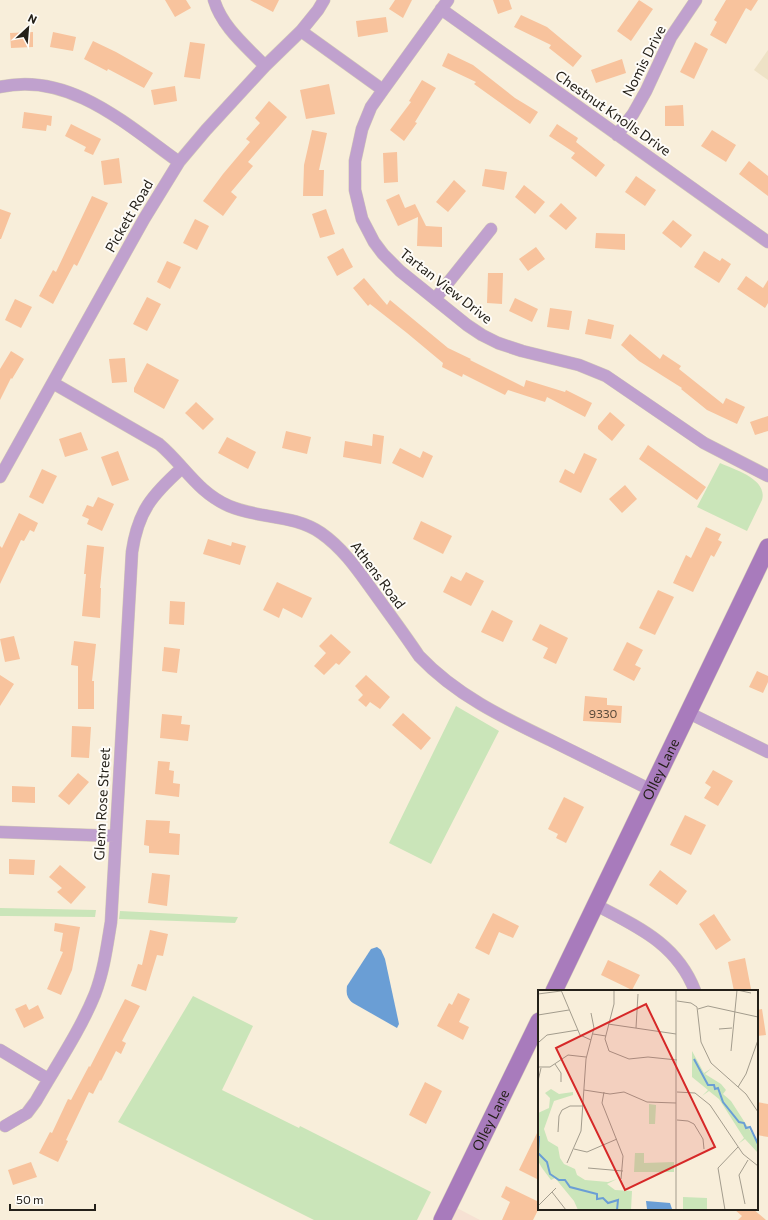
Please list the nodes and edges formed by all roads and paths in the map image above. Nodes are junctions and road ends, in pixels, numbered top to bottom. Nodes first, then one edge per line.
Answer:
1 (214, 0) edge
2 (324, 0) edge
3 (696, 0) edge
4 (445, 4) edge
5 (301, 31) junction
6 (265, 66) junction
7 (0, 87) edge
8 (383, 90) junction
9 (617, 135) junction
10 (179, 162) junction
11 (491, 229) dead end
12 (768, 242) edge
13 (435, 299) junction
14 (53, 383) junction
15 (182, 468) junction
16 (768, 476) edge
17 (0, 477) edge
18 (768, 547) edge
19 (689, 713) junction
20 (768, 752) edge
21 (651, 790) junction
22 (0, 832) edge
23 (115, 836) junction
24 (596, 905) junction
25 (554, 990) edge
26 (694, 990) edge
27 (538, 1023) edge
28 (0, 1050) edge
29 (48, 1079) junction
30 (6, 1126) dead end
31 (442, 1220) edge

1 - 6 street
2 - 5 street, Pickett Road
3 - 9 street, Nomis Drive
4 - 8 street, Tartan View Drive
4 - 9 street, Chestnut Knolls Drive
5 - 6 street, Pickett Road
5 - 8 street
6 - 10 street, Pickett Road
7 - 10 street
8 - 13 street, Tartan View Drive
9 - 12 street, Chestnut Knolls Drive
10 - 14 street, Pickett Road
11 - 13 street
13 - 16 street, Tartan View Drive
14 - 15 street, Athens Road
14 - 17 street, Pickett Road
15 - 21 street, Athens Road
15 - 23 street, Glenn Rose Street
18 - 19 main road, Olley Lane
19 - 20 street
19 - 21 main road, Olley Lane
21 - 24 main road, Olley Lane
22 - 23 street
23 - 29 street, Glenn Rose Street
24 - 25 main road, Olley Lane
24 - 26 street
27 - 31 main road, Olley Lane
28 - 29 street
29 - 30 street, Glenn Rose Street

